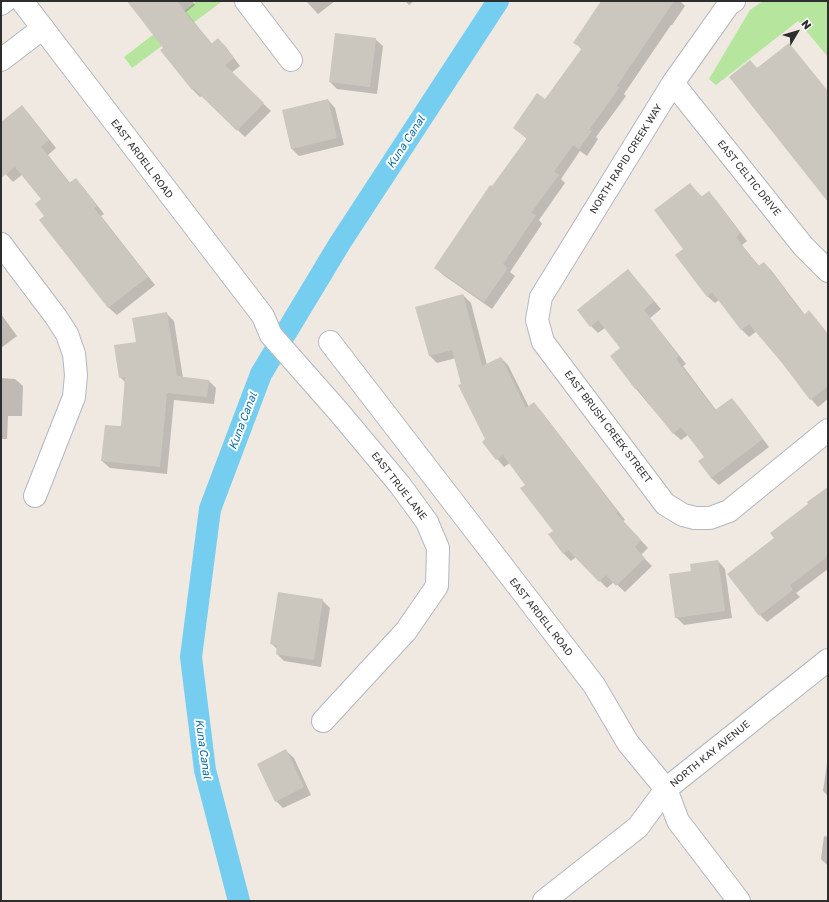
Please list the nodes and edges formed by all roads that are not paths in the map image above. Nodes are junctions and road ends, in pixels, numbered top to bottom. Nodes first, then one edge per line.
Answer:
1 (5, 1) edge
2 (22, 1) edge
3 (246, 1) edge
4 (731, 2) edge
5 (1, 4) edge
6 (43, 28) junction
7 (1, 60) edge
8 (291, 60) dead end
9 (673, 83) junction
10 (1, 244) edge
11 (828, 271) edge
12 (537, 320) joint
13 (267, 326) joint
14 (330, 342) dead end
15 (828, 430) edge
16 (34, 496) dead end
17 (828, 660) edge
18 (323, 721) dead end
19 (666, 789) junction
20 (544, 901) edge
21 (739, 901) edge

1 - 5 street
2 - 6 street, EAST ARDELL ROAD
3 - 8 street
4 - 9 street, NORTH RAPID CREEK WAY
6 - 7 street
6 - 13 street, EAST ARDELL ROAD
9 - 11 street, EAST CELTIC DRIVE
9 - 12 street, NORTH RAPID CREEK WAY
10 - 16 street
12 - 15 street, EAST BRUSH CREEK STREET
13 - 18 street, EAST TRUE LANE
14 - 19 street, EAST ARDELL ROAD
17 - 19 street, NORTH KAY AVENUE
19 - 20 street, NORTH KAY AVENUE
19 - 21 street, EAST ARDELL ROAD

